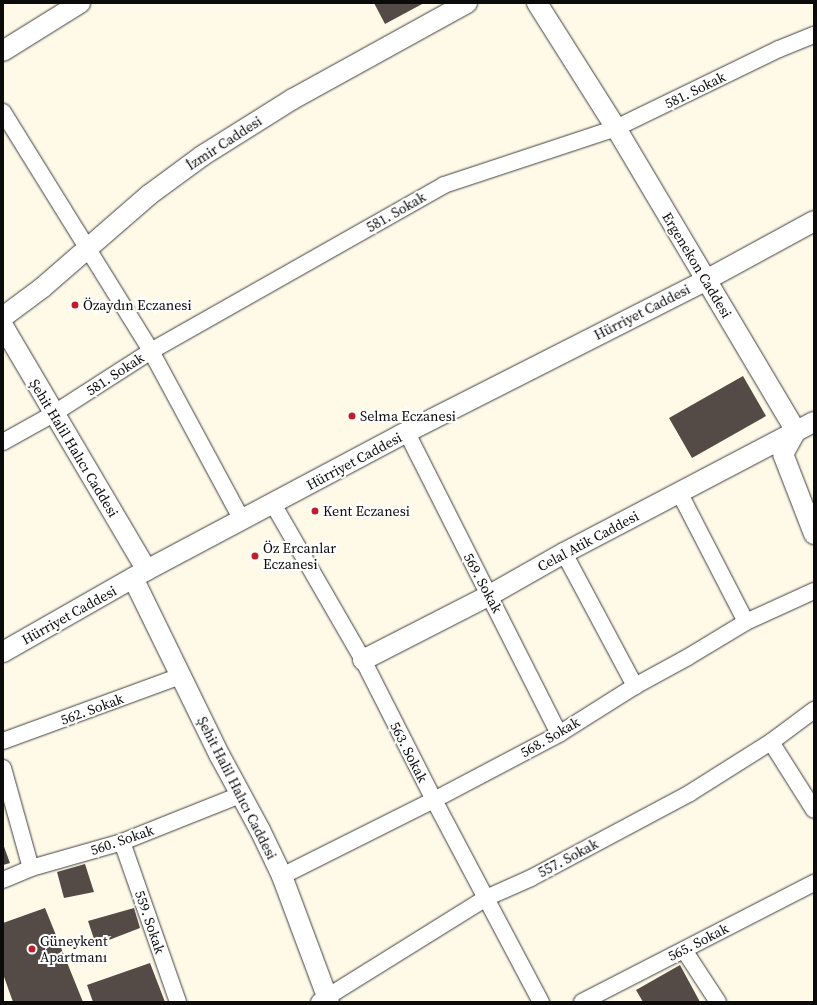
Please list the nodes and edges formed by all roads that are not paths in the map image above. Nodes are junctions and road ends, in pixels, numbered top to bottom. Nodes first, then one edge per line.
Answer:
1 (80, 3) edge
2 (467, 3) edge
3 (537, 3) edge
4 (814, 35) edge
5 (3, 51) edge
6 (3, 112) edge
7 (616, 128) junction
8 (814, 221) edge
9 (88, 248) junction
10 (706, 280) junction
11 (3, 317) edge
12 (3, 326) edge
13 (151, 351) junction
14 (54, 414) junction
15 (814, 422) edge
16 (796, 431) junction
17 (406, 433) junction
18 (3, 442) edge
19 (679, 492) junction
20 (273, 504) junction
21 (242, 520) junction
22 (814, 534) edge
23 (564, 552) junction
24 (140, 574) junction
25 (814, 591) edge
26 (490, 595) junction
27 (746, 622) junction
28 (3, 652) edge
29 (362, 660) junction
30 (180, 676) junction
31 (636, 686) junction
32 (814, 710) edge
33 (559, 734) junction
34 (3, 741) edge
35 (771, 742) junction
36 (3, 768) edge
37 (240, 796) junction
38 (434, 800) junction
39 (814, 810) edge
40 (122, 842) junction
41 (32, 868) junction
42 (282, 876) junction
43 (3, 880) edge
44 (814, 883) edge
45 (486, 898) junction
46 (684, 950) junction
47 (325, 1000) edge
48 (178, 1002) edge
49 (541, 1002) edge
50 (582, 1002) edge
51 (718, 1002) edge

1 - 5 street
2 - 9 street, İzmir Caddesi
3 - 7 street, Ergenekon Caddesi
4 - 7 street, 581. Sokak
6 - 9 street
7 - 10 street, Ergenekon Caddesi
7 - 13 street, 581. Sokak
8 - 10 street, Hürriyet Caddesi
9 - 11 street, İzmir Caddesi
9 - 13 street
10 - 16 street, Ergenekon Caddesi
10 - 17 street, Hürriyet Caddesi
12 - 14 street, Şehit Halil Halıcı Caddesi
13 - 14 street, 581. Sokak
13 - 21 street
14 - 18 street, 581. Sokak
14 - 24 street, Şehit Halil Halıcı Caddesi
15 - 16 street, Celal Atik Caddesi
16 - 19 street, Celal Atik Caddesi
16 - 22 street
17 - 20 street, Hürriyet Caddesi
17 - 26 street, 569. Sokak
19 - 23 street, Celal Atik Caddesi
19 - 27 street
20 - 21 street, Hürriyet Caddesi
20 - 29 street, 563. Sokak
21 - 24 street, Hürriyet Caddesi
23 - 26 street, Celal Atik Caddesi
23 - 31 street
24 - 28 street, Hürriyet Caddesi
24 - 30 street, Şehit Halil Halıcı Caddesi
25 - 27 street, 568. Sokak
26 - 29 street, Celal Atik Caddesi
26 - 33 street, 569. Sokak
27 - 31 street, 568. Sokak
29 - 38 street, 563. Sokak
30 - 34 street, 562. Sokak
30 - 37 street, Şehit Halil Halıcı Caddesi
31 - 33 street, 568. Sokak
32 - 35 street, 557. Sokak
33 - 38 street, 568. Sokak
35 - 39 street
35 - 45 street, 557. Sokak
36 - 41 street
37 - 40 street, 560. Sokak
37 - 42 street, Şehit Halil Halıcı Caddesi
38 - 42 street, 568. Sokak
38 - 45 street, 563. Sokak
40 - 41 street, 560. Sokak
40 - 48 street, 559. Sokak
41 - 43 street, 560. Sokak
42 - 47 street, Şehit Halil Halıcı Caddesi
44 - 46 street, 565. Sokak
45 - 47 street, 557. Sokak
45 - 49 street, 563. Sokak
46 - 50 street, 565. Sokak
46 - 51 street

